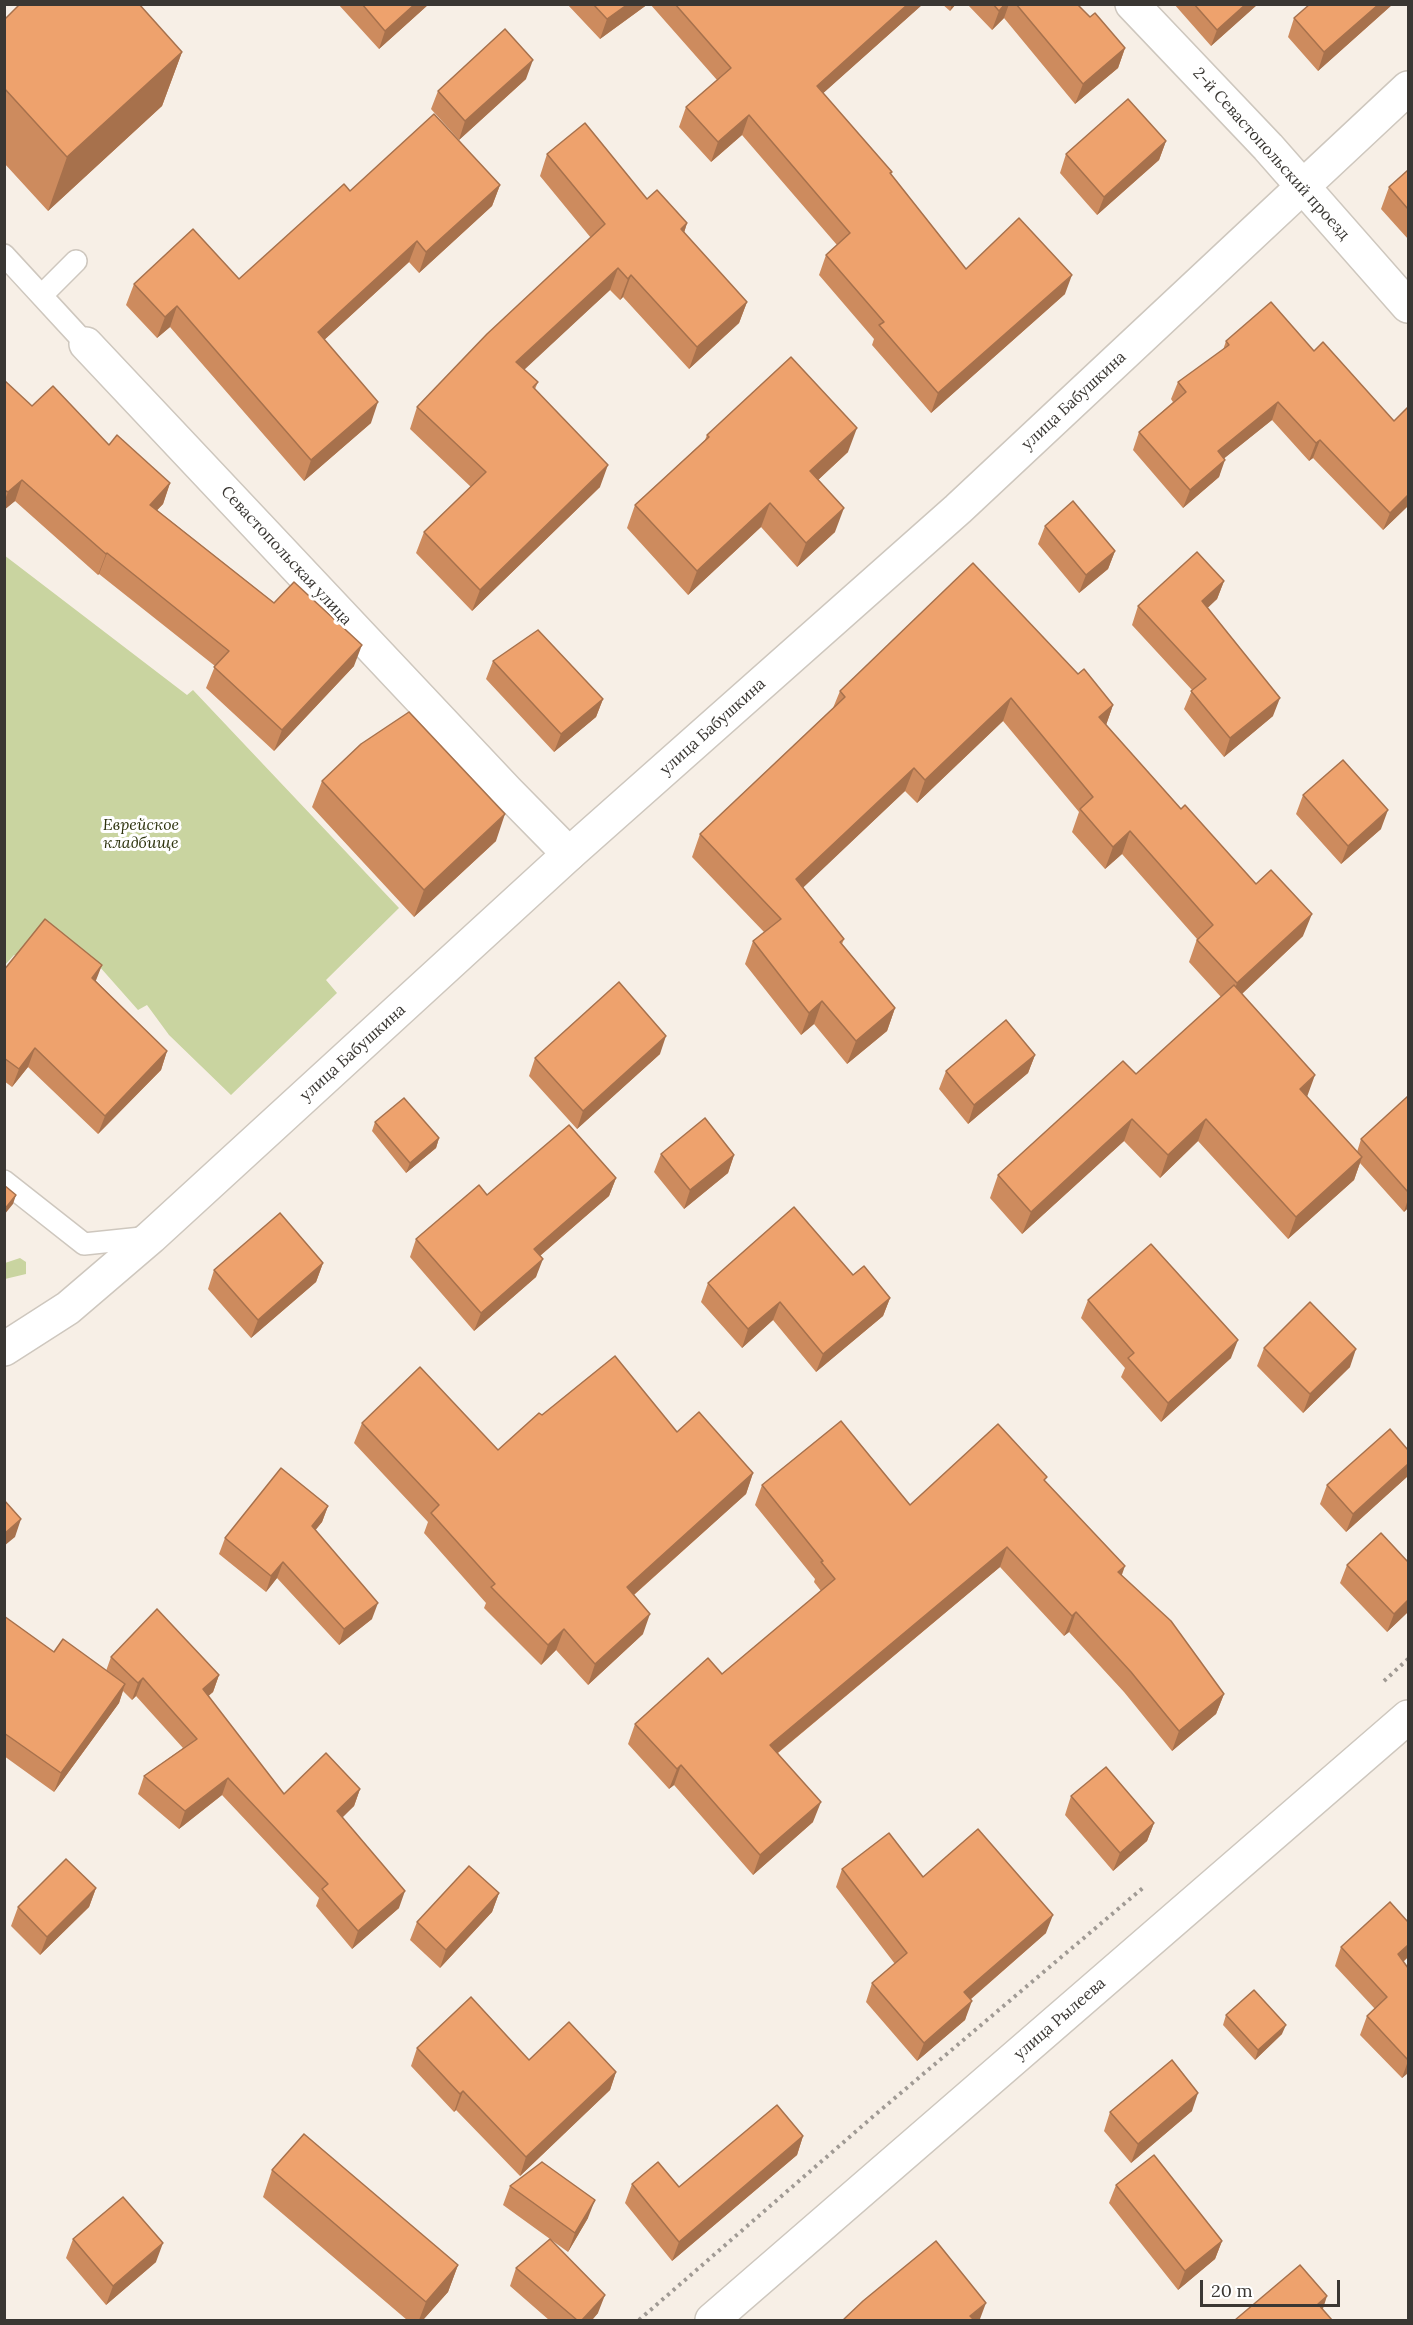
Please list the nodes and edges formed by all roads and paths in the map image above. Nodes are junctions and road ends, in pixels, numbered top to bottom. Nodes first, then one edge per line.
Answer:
1 (1132, 4) edge
2 (1408, 88) edge
3 (1302, 187) junction
4 (4, 255) edge
5 (76, 261) dead end
6 (42, 295) junction
7 (1408, 306) edge
8 (86, 344) joint
9 (569, 854) junction
10 (4, 1181) edge
11 (151, 1237) junction
12 (4, 1349) edge
13 (1408, 1659) edge
14 (1382, 1683) dead end
15 (1408, 1717) edge
16 (1149, 1882) dead end
17 (639, 2320) edge
18 (712, 2320) edge

1 - 3 street, 2-й Севастопольский проезд
2 - 3 street, улица Бабушкина
3 - 7 street, 2-й Севастопольский проезд
3 - 9 street, улица Бабушкина
4 - 6 lane, Севастопольская улица
5 - 6 lane
6 - 8 lane, Севастопольская улица
8 - 9 street, Севастопольская улица
9 - 11 street, улица Бабушкина
10 - 11 lane
11 - 12 street, улица Бабушкина
13 - 14 path
15 - 18 street, улица Рылеева
16 - 17 path

